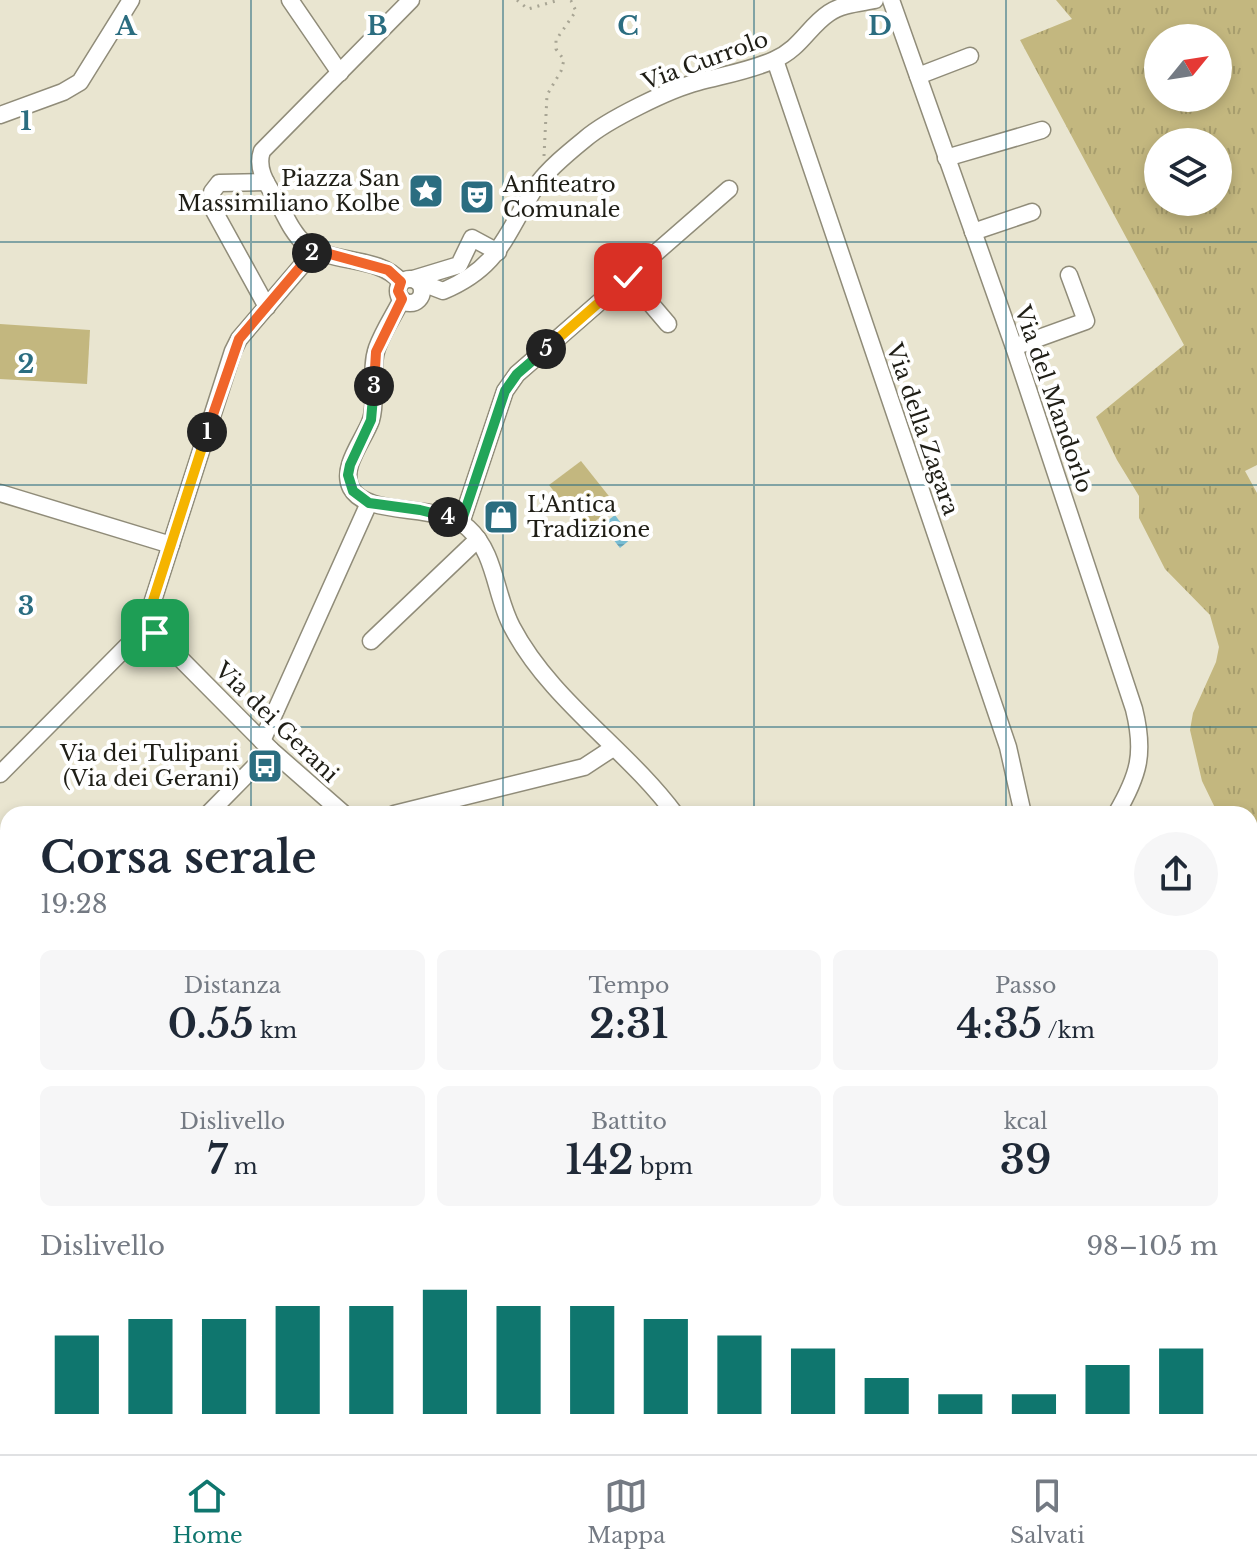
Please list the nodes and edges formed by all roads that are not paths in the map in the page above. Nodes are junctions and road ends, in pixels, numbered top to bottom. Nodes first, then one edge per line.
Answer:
1 (290, 0) edge
2 (411, 0) edge
3 (875, 0) edge
4 (891, 0) edge
5 (128, 1) edge
6 (970, 56) dead end
7 (775, 60) junction
8 (340, 73) junction
9 (918, 76) junction
10 (0, 115) edge
11 (1042, 130) dead end
12 (946, 158) junction
13 (266, 182) junction
14 (729, 189) dead end
15 (1032, 212) dead end
16 (973, 232) junction
17 (315, 250) junction
18 (498, 252) junction
19 (1069, 275) dead end
20 (628, 277) junction
21 (409, 289) junction
22 (267, 307) junction
23 (668, 324) dead end
24 (1014, 347) junction
25 (0, 493) edge
26 (369, 503) junction
27 (461, 523) junction
28 (478, 539) junction
29 (171, 545) junction
30 (149, 624) junction
31 (371, 641) dead end
32 (267, 745) junction
33 (613, 748) junction
34 (1, 770) edge
35 (215, 806) edge
36 (335, 806) edge
37 (426, 806) edge
38 (667, 806) edge
39 (1021, 806) edge
40 (1121, 806) edge

1 - 8 street
2 - 8 street
3 - 7 street, Via Currolo
4 - 9 street, Via del Mandorlo
5 - 10 street
6 - 9 street
7 - 18 street, Via Currolo
7 - 39 street, Via della Zagara
8 - 13 street
9 - 12 street, Via del Mandorlo
11 - 12 street
12 - 16 street, Via del Mandorlo
13 - 17 street
13 - 22 street
14 - 20 street
15 - 16 street
16 - 24 street, Via del Mandorlo
17 - 21 street
17 - 22 street
18 - 21 street, Via Currolo
18 - 21 street
19 - 24 street
20 - 23 street
20 - 27 street
21 - 26 street
22 - 29 street
24 - 40 street, Via del Mandorlo
25 - 29 street
26 - 27 street
26 - 32 street
27 - 28 street
28 - 31 street
28 - 33 street
29 - 30 street
30 - 32 street, Via dei Gerani
30 - 34 street
32 - 35 street
32 - 36 street, Via dei Gerani
33 - 37 street
33 - 38 street

